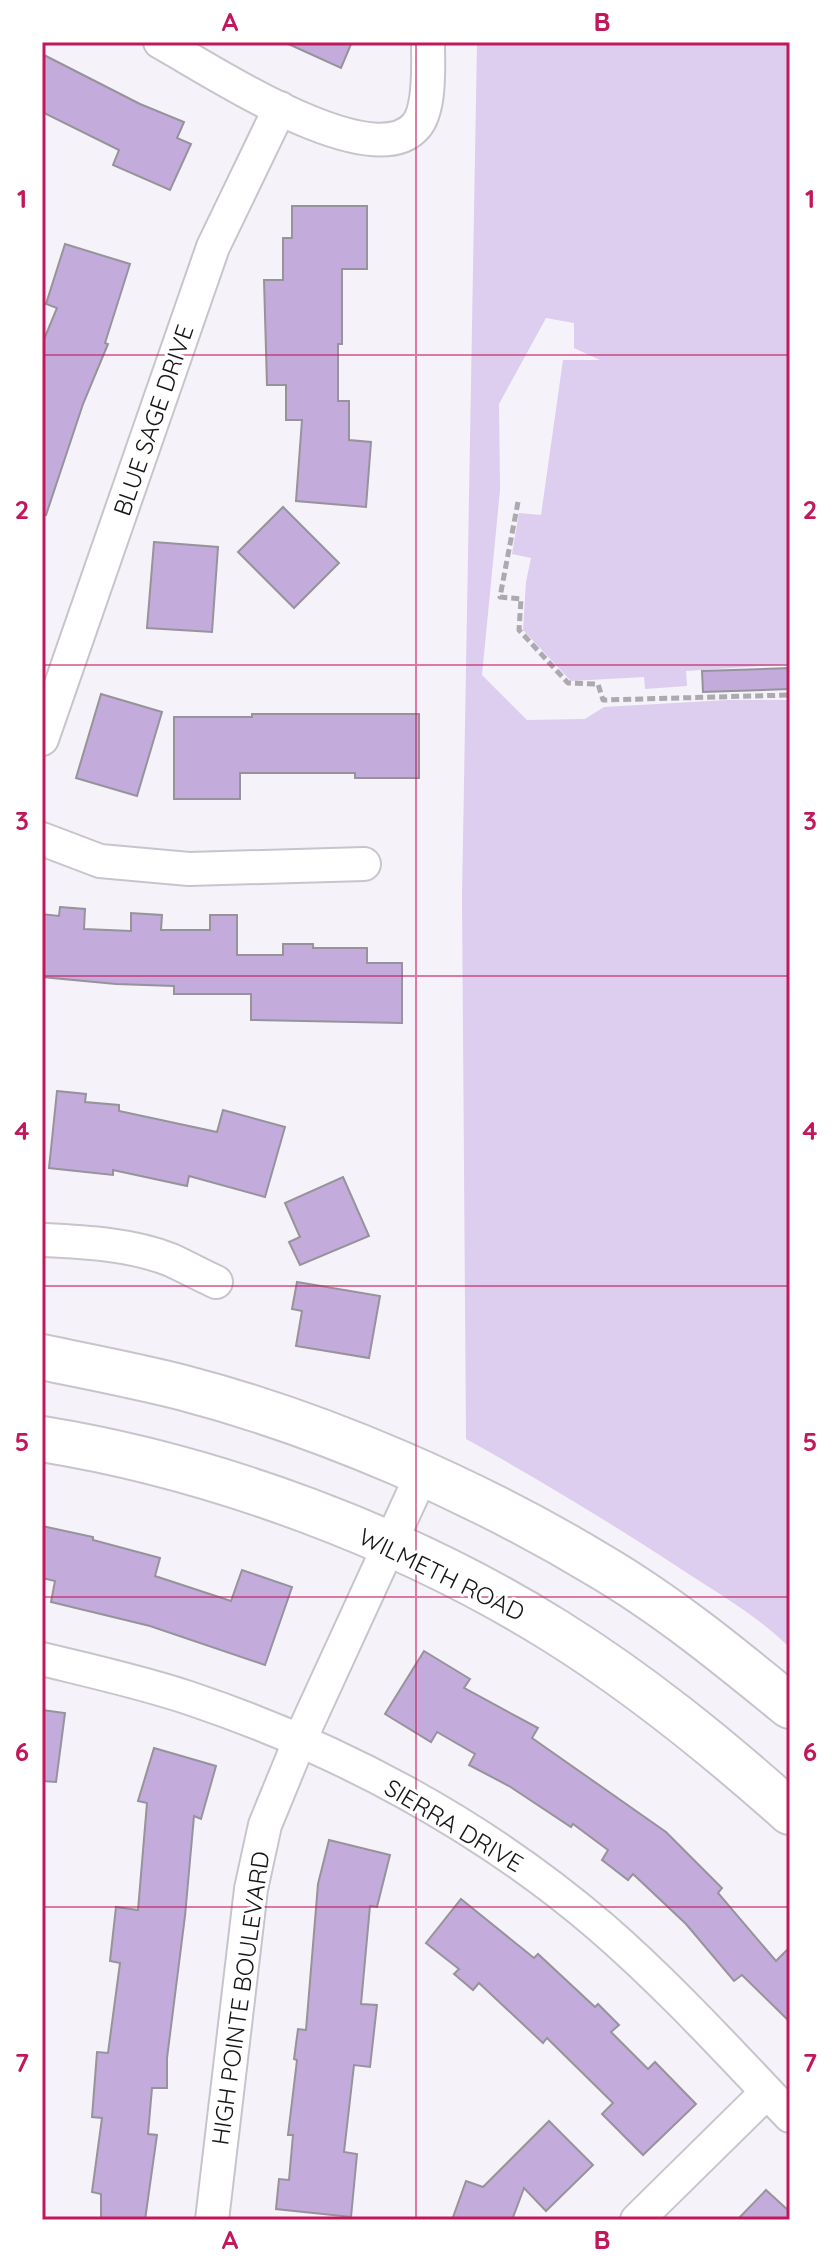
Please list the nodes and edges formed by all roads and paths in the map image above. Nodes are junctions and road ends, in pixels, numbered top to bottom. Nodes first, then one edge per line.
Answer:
1 (160, 42) edge
2 (428, 42) edge
3 (280, 108) junction
4 (518, 502) dead end
5 (790, 695) edge
6 (42, 739) edge
7 (42, 839) edge
8 (364, 864) dead end
9 (42, 1240) edge
10 (216, 1282) dead end
11 (42, 1357) edge
12 (42, 1439) edge
13 (422, 1474) junction
14 (390, 1545) junction
15 (42, 1659) edge
16 (790, 1706) edge
17 (299, 1742) junction
18 (790, 1812) edge
19 (767, 2092) junction
20 (790, 2116) edge
21 (212, 2220) edge
22 (637, 2220) edge

1 - 3 street
2 - 3 street
3 - 6 street, BLUE SAGE DRIVE
4 - 5 path
7 - 8 street
9 - 10 street
11 - 13 main road
12 - 14 main road, WILMETH ROAD
13 - 14 street, HIGH POINTE BOULEVARD
13 - 16 main road
14 - 17 street, HIGH POINTE BOULEVARD
14 - 18 main road, WILMETH ROAD
15 - 17 street, SIERRA DRIVE
17 - 19 street, SIERRA DRIVE
17 - 21 street, HIGH POINTE BOULEVARD
19 - 20 street, SIERRA DRIVE
19 - 22 street

